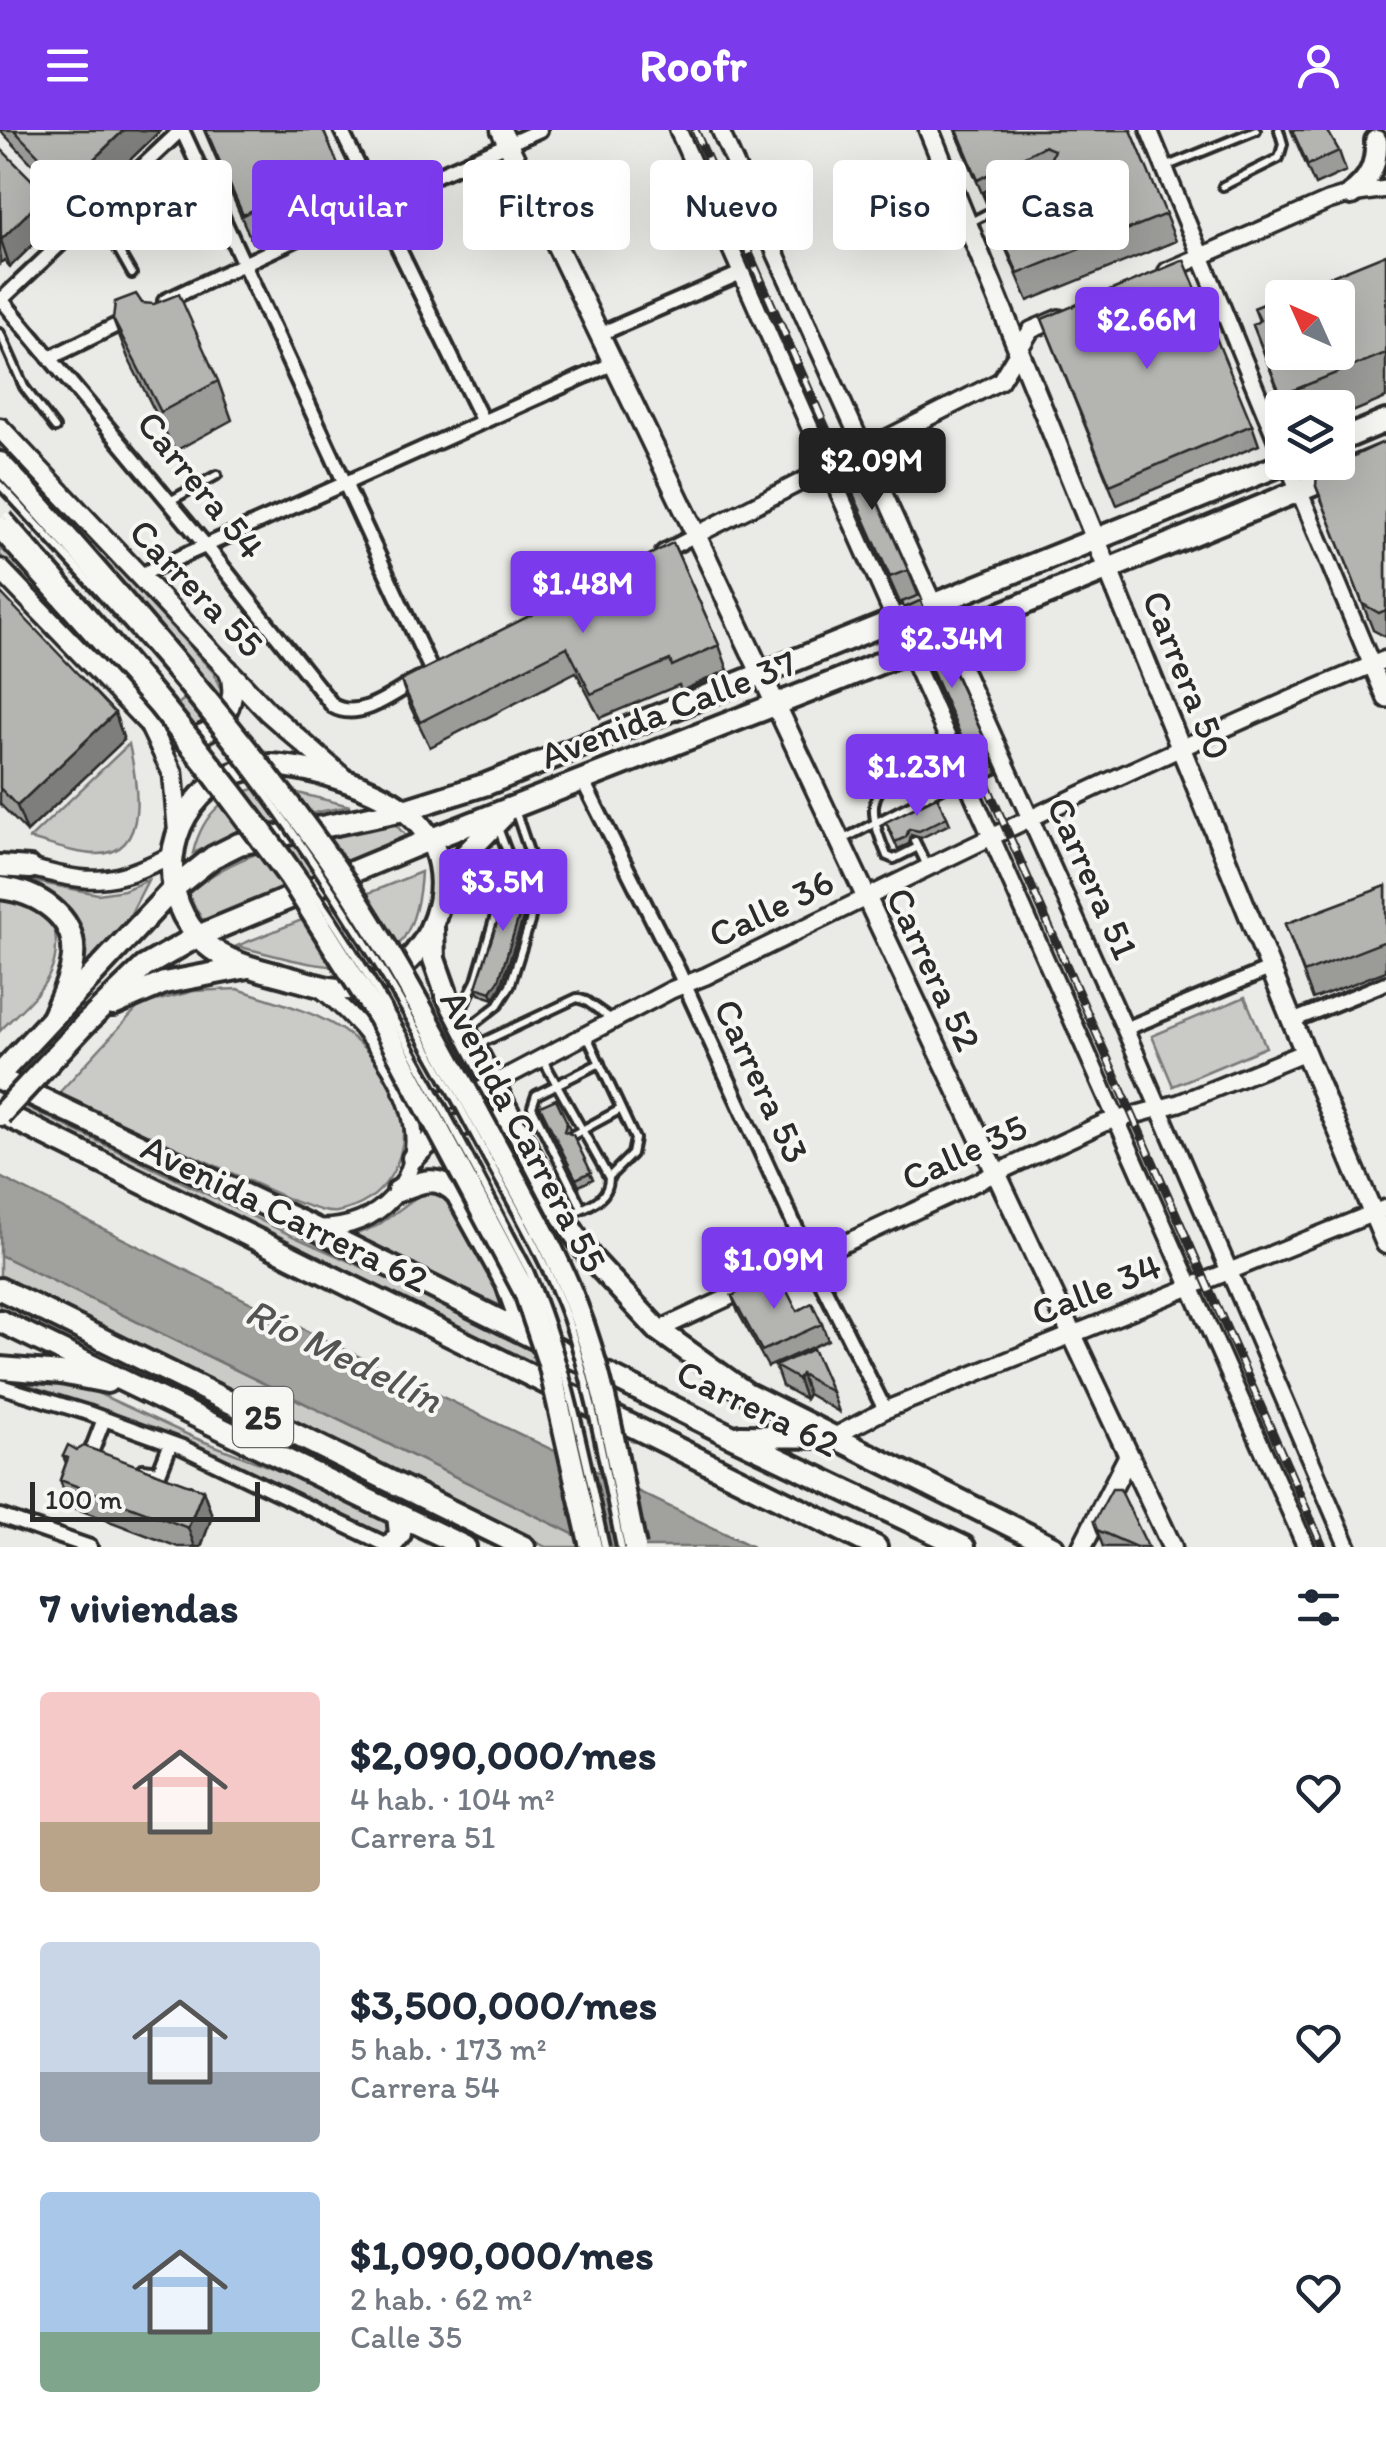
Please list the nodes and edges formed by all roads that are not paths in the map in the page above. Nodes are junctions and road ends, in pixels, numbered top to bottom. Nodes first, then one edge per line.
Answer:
1 (182, 130) edge
2 (341, 130) edge
3 (540, 130) edge
4 (678, 130) edge
5 (720, 130) edge
6 (930, 130) edge
7 (1150, 130) edge
8 (1256, 130) edge
9 (1279, 130) edge
10 (505, 138) edge
11 (1379, 144) edge
12 (150, 160) edge
13 (355, 160) edge
14 (1165, 167) junction
15 (443, 169) edge
16 (1223, 186) dead end
17 (1386, 188) edge
18 (1351, 194) junction
19 (986, 215) edge
20 (968, 224) junction
21 (54, 250) edge
22 (118, 250) edge
23 (270, 250) edge
24 (399, 250) edge
25 (1202, 256) junction
26 (244, 262) junction
27 (741, 273) junction
28 (132, 274) dead end
29 (1158, 275) edge
30 (0, 300) edge
31 (156, 306) edge
32 (1070, 313) edge
33 (138, 314) edge
34 (0, 334) edge
35 (600, 334) junction
36 (1020, 348) junction
37 (50, 358) junction
38 (614, 363) junction
39 (1265, 410) edge
40 (1386, 421) edge
41 (483, 422) junction
42 (0, 428) edge
43 (55, 428) dead end
44 (1355, 434) edge
45 (863, 452) junction
46 (1386, 455) edge
47 (0, 462) edge
48 (827, 470) junction
49 (1265, 472) edge
50 (217, 475) dead end
51 (1294, 480) edge
52 (344, 484) junction
53 (0, 485) edge
54 (1299, 491) junction
55 (24, 500) junction
56 (170, 502) junction
57 (0, 508) edge
58 (4, 522) edge
59 (696, 535) junction
60 (1097, 540) junction
61 (206, 546) junction
62 (641, 564) edge
63 (0, 569) edge
64 (1109, 569) junction
65 (140, 576) junction
66 (933, 606) junction
67 (894, 621) junction
68 (947, 635) junction
69 (908, 650) junction
70 (1378, 662) edge
71 (449, 663) edge
72 (226, 664) junction
73 (432, 672) junction
74 (760, 674) junction
75 (1386, 699) edge
76 (774, 705) junction
77 (150, 724) junction
78 (1180, 746) junction
79 (964, 776) junction
80 (582, 779) junction
81 (353, 785) junction
82 (942, 788) junction
83 (514, 808) junction
84 (901, 809) junction
85 (404, 810) junction
86 (1030, 817) junction
87 (494, 818) junction
88 (906, 820) edge
89 (874, 824) junction
90 (178, 832) junction
91 (991, 836) junction
92 (428, 840) junction
93 (839, 842) junction
94 (172, 856) junction
95 (0, 863) edge
96 (928, 867) junction
97 (30, 868) joint
98 (0, 888) edge
99 (173, 890) junction
100 (865, 898) junction
101 (439, 903) junction
102 (433, 927) junction
103 (198, 936) junction
104 (250, 966) junction
105 (1272, 968) junction
106 (1386, 983) edge
107 (313, 984) junction
108 (685, 984) junction
109 (52, 1018) junction
110 (1292, 1021) junction
111 (616, 1022) junction
112 (83, 1026) junction
113 (1125, 1029) junction
114 (465, 1031) junction
115 (586, 1034) junction
116 (1305, 1052) junction
117 (542, 1057) junction
118 (600, 1063) junction
119 (0, 1076) edge
120 (492, 1082) junction
121 (556, 1084) junction
122 (402, 1092) junction
123 (621, 1109) junction
124 (1158, 1109) junction
125 (0, 1113) edge
126 (1115, 1120) junction
127 (514, 1124) junction
128 (582, 1131) junction
129 (572, 1135) edge
130 (553, 1145) junction
131 (532, 1157) junction
132 (412, 1158) junction
133 (995, 1174) junction
134 (609, 1178) junction
135 (398, 1191) junction
136 (1379, 1210) edge
137 (572, 1213) junction
138 (314, 1228) junction
139 (1386, 1244) edge
140 (810, 1259) junction
141 (1228, 1271) junction
142 (0, 1288) edge
143 (1188, 1288) junction
144 (0, 1321) edge
145 (523, 1329) junction
146 (658, 1330) junction
147 (1070, 1334) junction
148 (0, 1368) edge
149 (538, 1378) joint
150 (0, 1386) edge
151 (138, 1388) junction
152 (885, 1410) junction
153 (104, 1419) junction
154 (731, 1436) junction
155 (832, 1437) junction
156 (171, 1443) junction
157 (1128, 1457) junction
158 (126, 1466) edge
159 (86, 1467) edge
160 (398, 1514) junction
161 (0, 1516) edge
162 (90, 1547) edge
163 (391, 1547) edge
164 (465, 1547) edge
165 (524, 1547) edge
166 (590, 1547) edge
167 (604, 1547) edge
168 (621, 1547) edge
169 (635, 1547) edge
170 (876, 1547) edge
171 (964, 1547) edge
172 (1053, 1547) edge
173 (1082, 1547) edge
174 (1172, 1547) edge
175 (1306, 1547) edge
176 (1348, 1547) edge

1 - 12 street
1 - 26 street
2 - 13 street
3 - 10 street
4 - 27 street, Carrera 51
5 - 45 street, Carrera 51
6 - 20 main road, Carrera 50
7 - 14 street
8 - 14 lane
9 - 16 lane
10 - 15 street
10 - 35 main road, Carrera 52
11 - 18 main road
14 - 25 street
17 - 18 street
18 - 25 street
19 - 20 lane
20 - 36 main road, Carrera 50
21 - 30 street
22 - 28 lane
23 - 26 street
24 - 41 street
25 - 29 street
25 - 39 street
26 - 31 street
26 - 52 street
27 - 35 street
27 - 48 street, Carrera 51
30 - 37 street, Carrera 54
32 - 36 street
33 - 37 street
34 - 43 lane
35 - 38 main road, Carrera 52
36 - 45 street
36 - 60 main road, Carrera 50
37 - 56 street, Carrera 54
38 - 41 street
38 - 59 main road, Carrera 52
40 - 44 main road
41 - 52 street
42 - 65 main road, Carrera 55
45 - 48 street
45 - 66 street, Carrera 51
46 - 54 main road, Avenida Calle 37
47 - 55 main road, Avenida Carrera 55
48 - 59 street
48 - 67 street, Carrera 51
49 - 60 main road, Avenida Calle 37
50 - 56 lane
51 - 54 street
52 - 61 street
52 - 73 street
53 - 55 lane
54 - 64 main road, Avenida Calle 37
54 - 70 street
55 - 168 lane, bridge
55 - 169 main road, Avenida Carrera 55, bridge
56 - 61 street, Carrera 54
57 - 58 lane
58 - 166 main road, Avenida Carrera 55, bridge
58 - 167 lane, bridge
59 - 62 street
59 - 74 main road, Carrera 52
60 - 64 main road, Carrera 50
60 - 66 main road, Avenida Calle 37
61 - 65 street
61 - 73 street, Carrera 54
63 - 77 main road
64 - 68 main road, Avenida Calle 37
64 - 78 main road, Carrera 50
65 - 72 main road, Carrera 55
66 - 67 main road, Avenida Calle 37
66 - 68 street, Carrera 51
67 - 69 street, Carrera 51
67 - 74 main road, Avenida Calle 37
68 - 69 main road, Avenida Calle 37
68 - 86 street, Carrera 51
69 - 76 main road, Avenida Calle 37
69 - 79 street, Carrera 51
70 - 75 street
70 - 78 street, Calle 36
71 - 73 street
72 - 77 main road
72 - 81 main road, Carrera 55
74 - 76 main road, Carrera 52
74 - 85 main road, Avenida Calle 37
76 - 80 main road, Avenida Calle 37
76 - 93 main road, Carrera 52
77 - 90 main road
78 - 86 street, Calle 36
78 - 105 main road, Carrera 50
79 - 82 lane
79 - 91 street, Carrera 51
80 - 83 main road, Avenida Calle 37
80 - 108 street, Carrera 53
81 - 85 main road
81 - 90 main road
82 - 84 lane
82 - 89 lane
83 - 87 main road, Avenida Calle 37
83 - 114 lane
84 - 88 lane
84 - 89 lane
85 - 92 main road
85 - 99 main road, Avenida Calle 37
86 - 91 street, Calle 36
86 - 113 street, Carrera 51
87 - 92 main road, Avenida Calle 37
87 - 101 main road
87 - 114 lane
89 - 93 lane
89 - 96 lane
90 - 94 main road
91 - 96 street, Calle 36
91 - 126 street, Carrera 51
92 - 101 main road
92 - 103 main road, Avenida Calle 37
93 - 100 main road, Carrera 52
94 - 97 street
94 - 99 main road
95 - 97 main road
96 - 100 street, Calle 36
98 - 109 main road
99 - 103 main road
99 - 109 main road, Avenida Calle 37
100 - 108 street, Calle 36
100 - 133 main road, Carrera 52
101 - 102 main road
102 - 107 main road
102 - 114 main road
103 - 104 main road
103 - 112 main road, Avenida Calle 37
104 - 107 main road
104 - 112 main road
105 - 110 main road, Carrera 50
105 - 113 street
106 - 110 street
107 - 122 street
108 - 111 street, Calle 36
108 - 140 street, Carrera 53
109 - 119 main road, Avenida Calle 37
110 - 116 main road, Carrera 50
111 - 114 lane
111 - 115 street, Calle 36
112 - 125 main road, bridge
113 - 124 street, Carrera 51
114 - 120 main road
115 - 117 street, Calle 36
115 - 118 lane
116 - 124 street, Calle 35
116 - 136 main road, Carrera 50
117 - 120 street, Calle 36
117 - 121 lane
118 - 121 lane
118 - 123 lane
119 - 138 main road, Avenida Carrera 62
120 - 122 street, Calle 36
120 - 127 main road
121 - 128 lane
121 - 130 lane
122 - 132 street
123 - 128 lane
123 - 134 lane
124 - 126 street, Calle 35
124 - 141 street, Carrera 51
125 - 149 main road, Avenida Carrera 62
126 - 133 street, Calle 35
126 - 143 street, Carrera 51
127 - 131 main road
127 - 132 main road
128 - 129 lane
128 - 134 lane
130 - 131 lane
130 - 137 lane
131 - 137 main road
132 - 135 street
133 - 140 street, Calle 35
133 - 147 main road, Carrera 52
134 - 137 lane
135 - 138 street
135 - 145 main road
136 - 139 main road, Carrera 50
136 - 141 street, Calle 34
137 - 146 main road
138 - 145 main road, Avenida Carrera 62
140 - 146 street, Calle 35
140 - 152 street, Carrera 53
141 - 143 street, Calle 34
141 - 176 street, Carrera 51
142 - 165 main road, 25
143 - 147 street, Calle 34
143 - 175 street, Carrera 51
144 - 151 main road, 25
145 - 154 main road, Carrera 62
146 - 155 main road
147 - 152 street, Calle 34
147 - 157 main road, Carrera 52
148 - 151 main road
149 - 170 main road, Carrera 62
150 - 153 street
151 - 160 main road, 25
152 - 155 street, Calle 34
153 - 156 street
153 - 159 street
154 - 155 main road
154 - 171 main road, Carrera 62
155 - 172 main road
156 - 158 street
156 - 163 street
157 - 173 main road
157 - 174 main road, Carrera 52
160 - 163 main road
160 - 164 main road, 25
161 - 162 street

